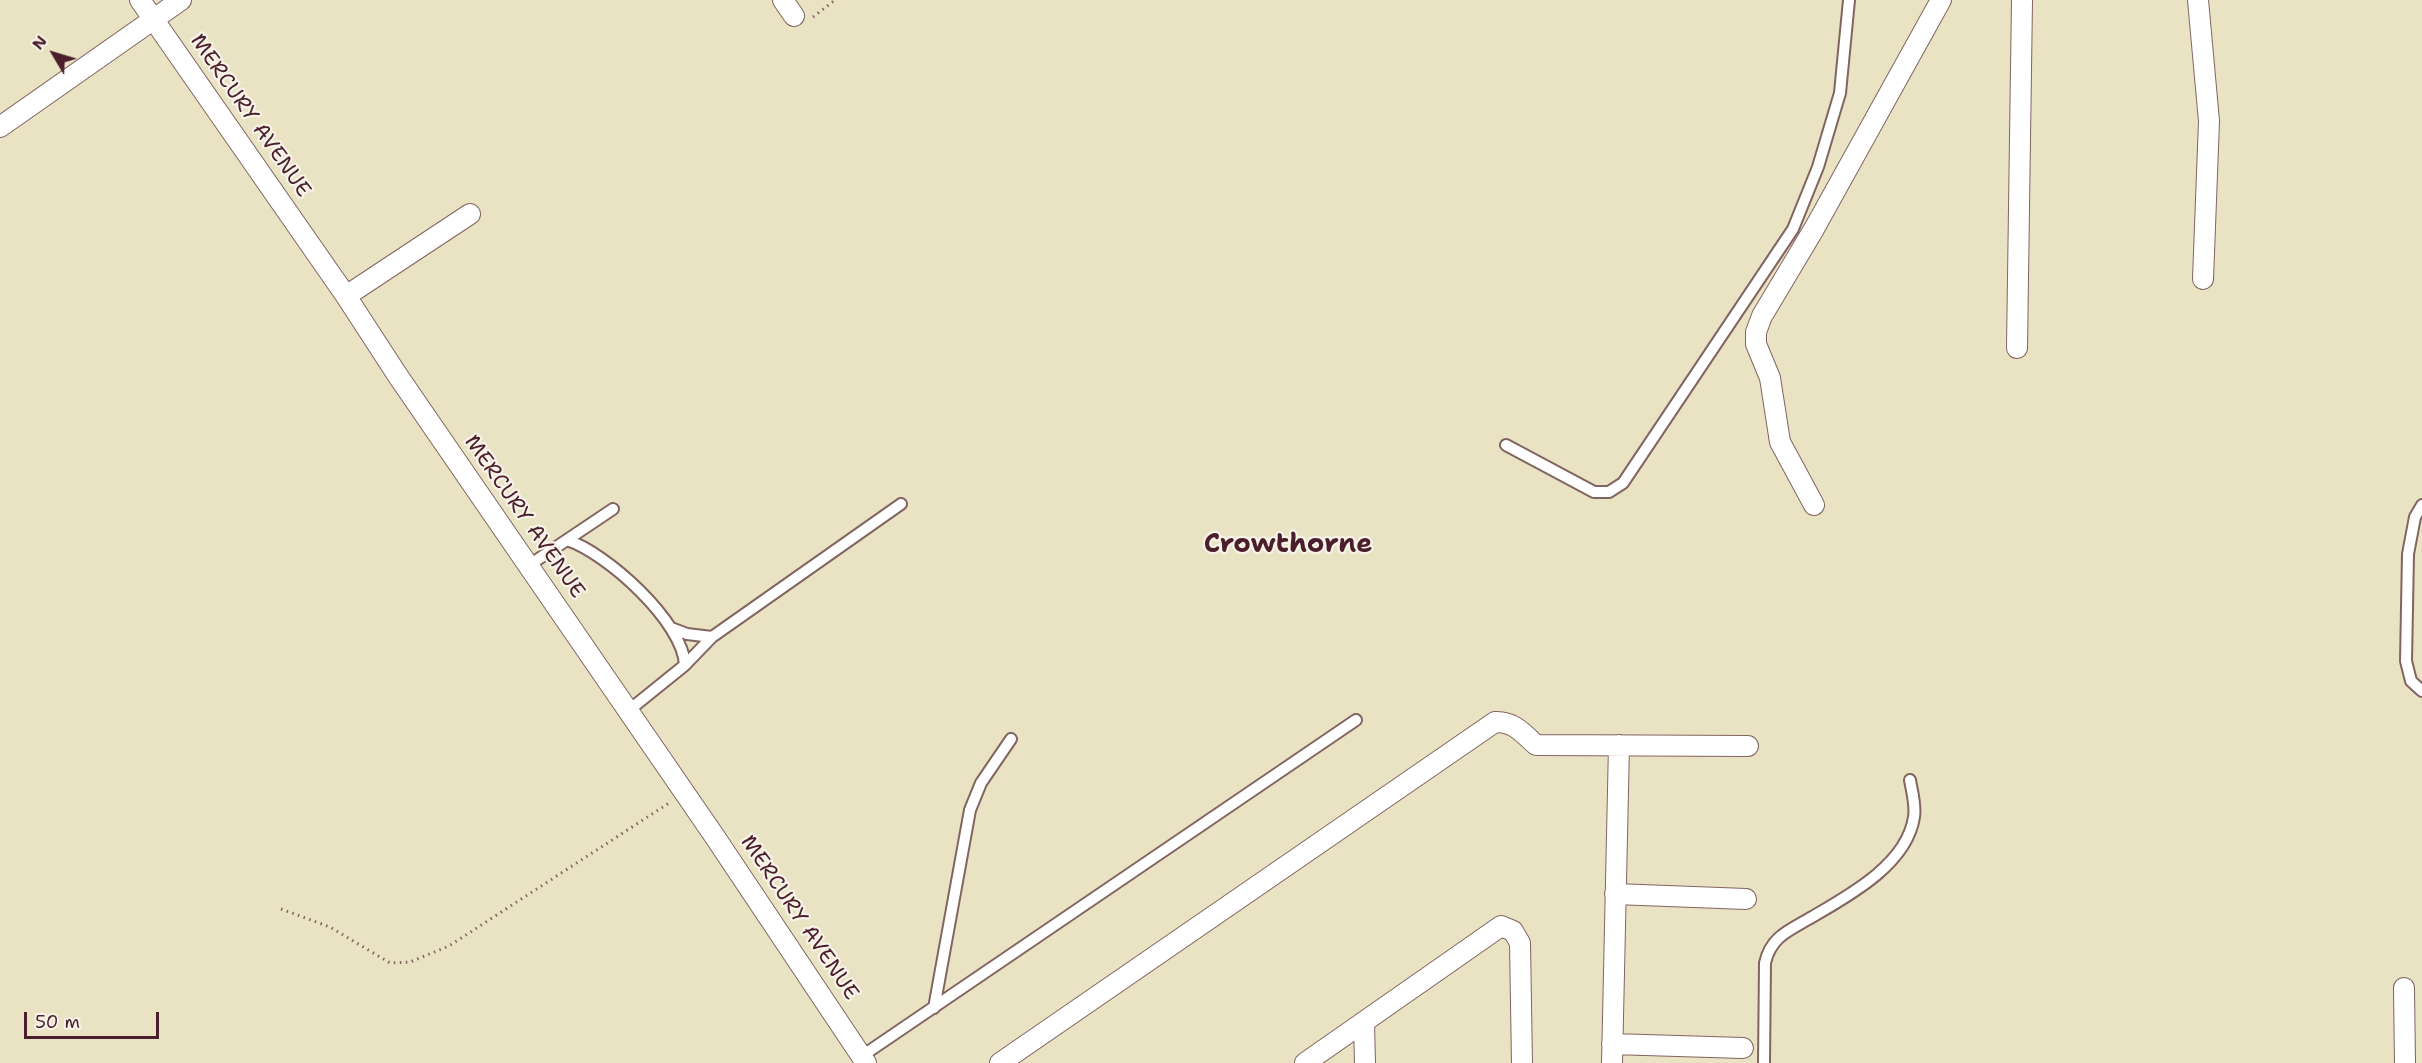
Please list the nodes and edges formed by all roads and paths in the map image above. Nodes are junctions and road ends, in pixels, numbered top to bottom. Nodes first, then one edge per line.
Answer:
1 (140, 0) edge
2 (181, 0) edge
3 (836, 0) edge
4 (1849, 0) edge
5 (1941, 0) edge
6 (2022, 0) edge
7 (2198, 0) edge
8 (789, 8) edge
9 (153, 19) junction
10 (0, 127) edge
11 (470, 214) dead end
12 (2203, 279) dead end
13 (346, 296) junction
14 (2017, 348) dead end
15 (1506, 445) dead end
16 (902, 504) dead end
17 (2422, 504) edge
18 (1814, 505) dead end
19 (613, 509) dead end
20 (567, 540) junction
21 (528, 566) junction
22 (671, 628) junction
23 (712, 637) junction
24 (685, 665) junction
25 (2422, 691) edge
26 (628, 711) junction
27 (1356, 720) dead end
28 (1011, 739) dead end
29 (1618, 745) junction
30 (1748, 747) dead end
31 (1910, 780) dead end
32 (684, 794) junction
33 (1616, 894) junction
34 (1746, 899) dead end
35 (280, 909) dead end
36 (2403, 988) dead end
37 (933, 1008) junction
38 (1364, 1024) junction
39 (1743, 1048) dead end
40 (1612, 1054) edge
41 (864, 1060) edge
42 (1000, 1063) edge
43 (1305, 1063) edge
44 (1365, 1063) edge
45 (1522, 1063) edge
46 (1764, 1063) edge
47 (2405, 1063) edge

1 - 9 street, MERCURY AVENUE
2 - 9 street
3 - 8 path
4 - 15 lane
5 - 18 street
6 - 14 street
7 - 12 street
9 - 10 street
9 - 13 street, MERCURY AVENUE
11 - 13 street
13 - 21 street, MERCURY AVENUE
16 - 23 lane
17 - 25 lane
19 - 20 lane
20 - 21 lane
20 - 22 lane
21 - 26 street, MERCURY AVENUE
22 - 23 lane
22 - 24 lane
23 - 24 lane
24 - 26 lane
26 - 32 street, MERCURY AVENUE
27 - 37 lane
28 - 37 lane
29 - 30 street
29 - 33 street
29 - 42 street
31 - 46 lane
32 - 35 path
32 - 41 street, MERCURY AVENUE
33 - 34 street
33 - 40 street
36 - 47 street
37 - 41 lane
38 - 43 street
38 - 44 street
38 - 45 street
39 - 40 street

